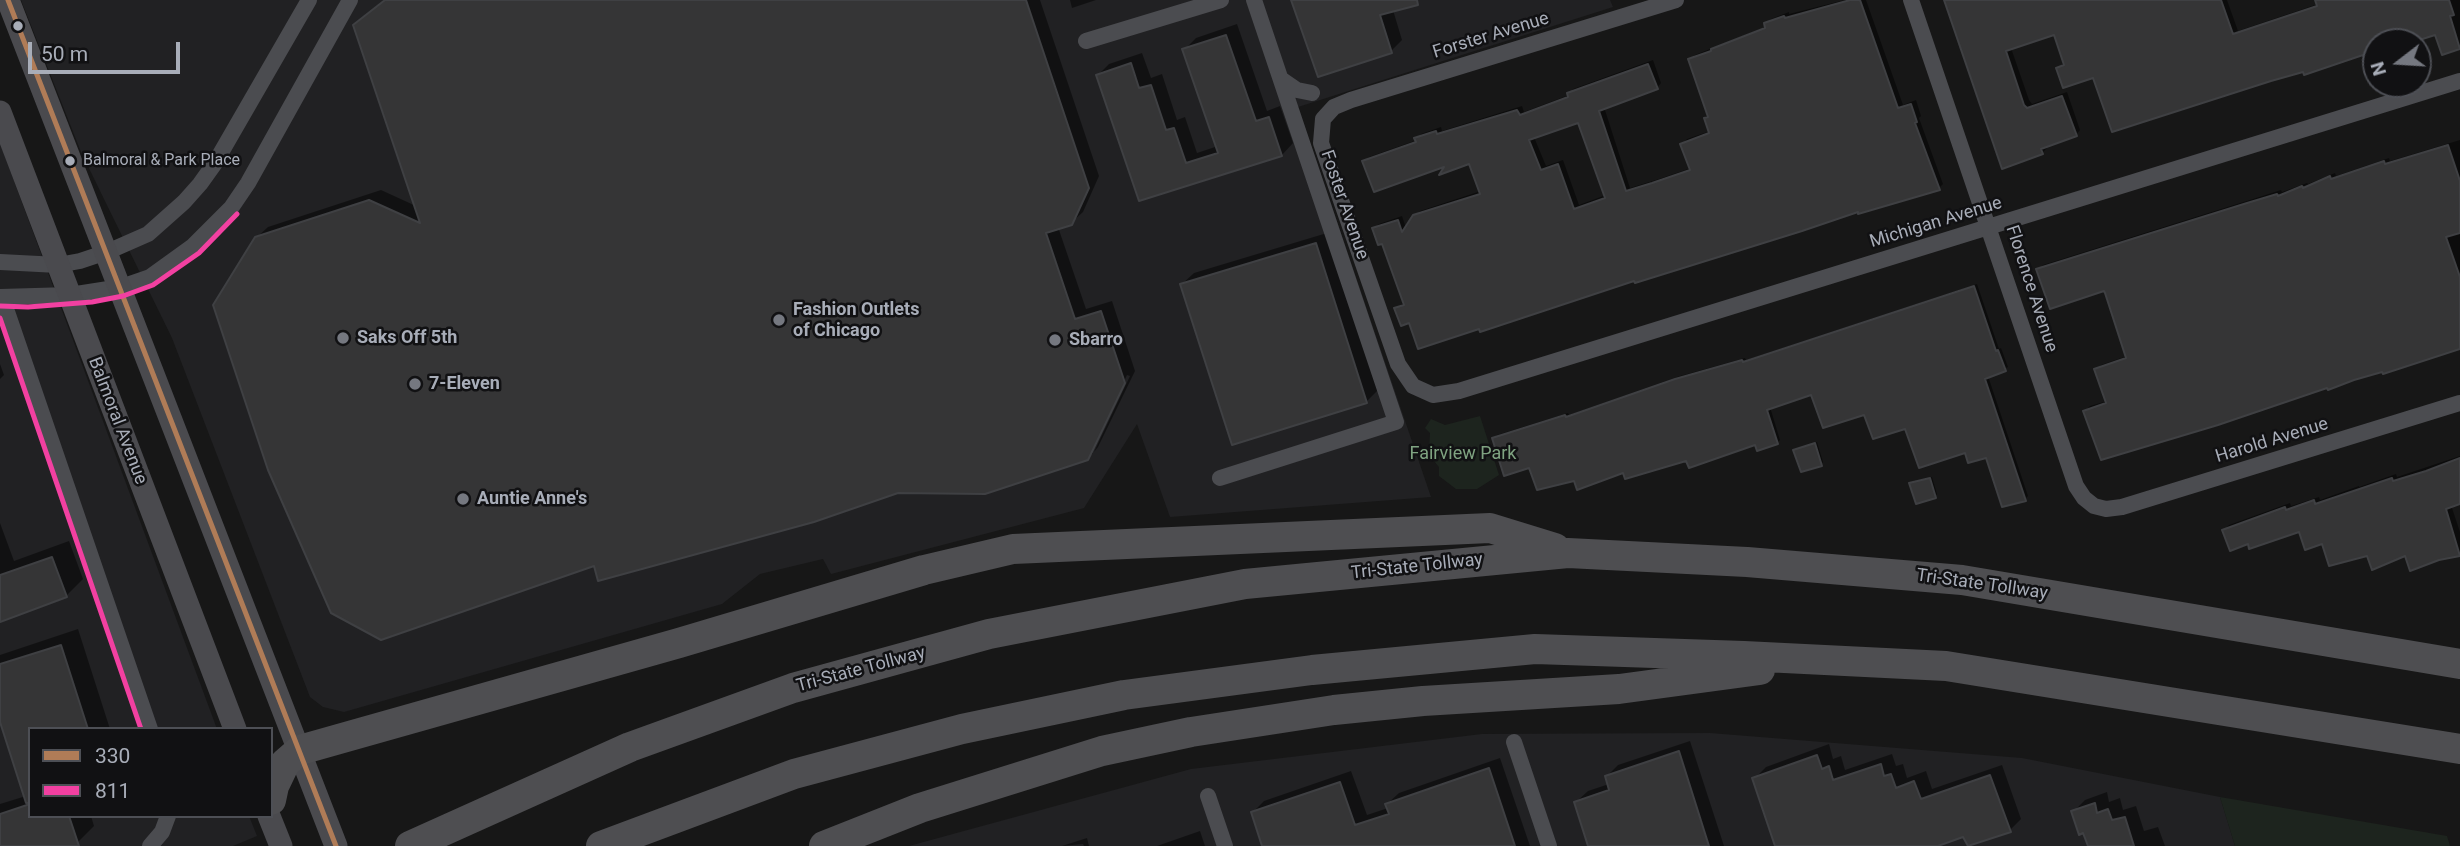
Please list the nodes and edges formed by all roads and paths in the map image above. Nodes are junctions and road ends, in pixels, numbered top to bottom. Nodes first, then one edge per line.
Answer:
1 (8, 0) edge
2 (309, 0) edge
3 (350, 0) edge
4 (1221, 0) edge
5 (1254, 0) edge
6 (1676, 0) edge
7 (1911, 0) edge
8 (1086, 41) dead end
9 (1281, 79) junction
10 (2460, 81) edge
11 (1312, 93) dead end
12 (0, 112) edge
13 (1323, 119) joint
14 (1990, 227) junction
15 (107, 253) junction
16 (0, 262) edge
17 (58, 265) junction
18 (121, 287) junction
19 (70, 295) junction
20 (1, 297) edge
21 (1423, 391) joint
22 (2460, 403) edge
23 (1220, 478) dead end
24 (2094, 506) joint
25 (1569, 553) junction
26 (1836, 660) junction
27 (2460, 664) edge
28 (149, 727) edge
29 (234, 727) edge
30 (1514, 742) dead end
31 (2460, 749) edge
32 (300, 750) junction
33 (1208, 796) dead end
34 (167, 818) edge
35 (274, 823) edge
36 (150, 846) edge
37 (336, 846) edge
38 (410, 846) edge
39 (601, 846) edge
40 (824, 846) edge
41 (1225, 846) edge
42 (1549, 846) edge

1 - 15 street
2 - 15 street
3 - 18 street
4 - 8 street
5 - 9 street, Foster Avenue
6 - 13 street, Forster Avenue
7 - 14 street, Florence Avenue
9 - 11 street
9 - 23 street, Foster Avenue
10 - 14 street, Michigan Avenue
12 - 17 street, Balmoral Avenue
13 - 21 street, Foster Avenue
14 - 21 street, Michigan Avenue
14 - 24 street, Florence Avenue
15 - 17 street
15 - 18 street
16 - 17 street
17 - 19 street, Balmoral Avenue
18 - 19 street
18 - 32 street
19 - 20 street
19 - 29 street, Balmoral Avenue
20 - 28 street
22 - 24 street, Harold Avenue
25 - 27 highway, Tri-State Tollway
25 - 32 highway
25 - 38 highway, Tri-State Tollway
26 - 31 highway
26 - 39 highway
26 - 40 highway
30 - 42 street
32 - 35 highway
32 - 37 street
33 - 41 street
34 - 36 street

